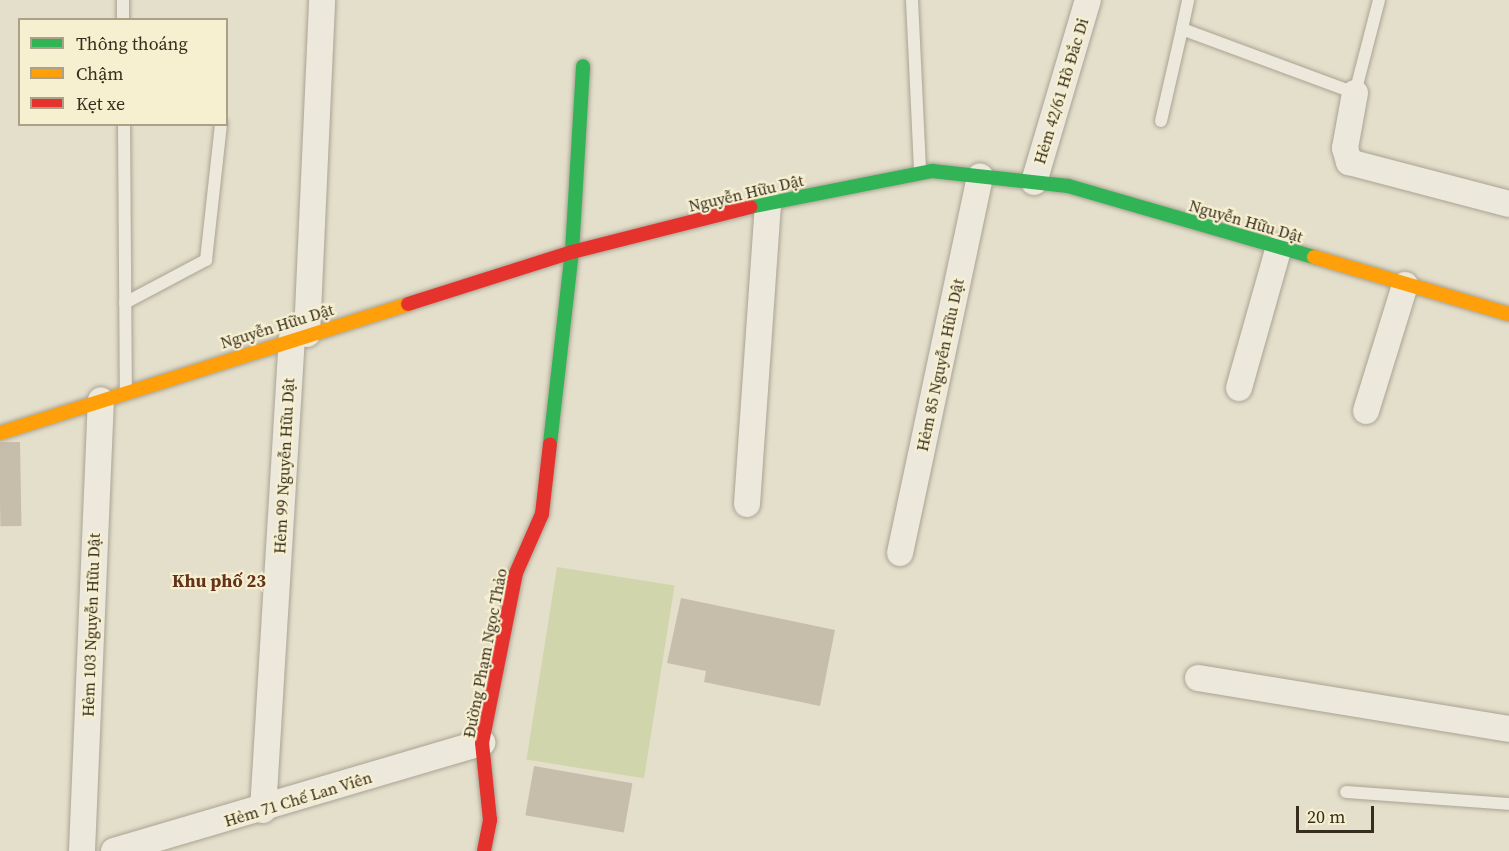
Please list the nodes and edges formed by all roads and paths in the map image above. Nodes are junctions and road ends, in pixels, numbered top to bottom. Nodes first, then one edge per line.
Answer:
1 (123, 0) edge
2 (322, 0) edge
3 (912, 0) edge
4 (1088, 0) edge
5 (1188, 0) edge
6 (1378, 0) edge
7 (123, 18) edge
8 (1182, 29) junction
9 (583, 66) dead end
10 (1354, 93) junction
11 (1161, 121) dead end
12 (124, 126) edge
13 (221, 126) edge
14 (920, 173) junction
15 (980, 176) junction
16 (1034, 182) junction
17 (768, 203) junction
18 (1509, 204) edge
19 (1279, 248) junction
20 (572, 252) junction
21 (1405, 285) junction
22 (125, 303) junction
23 (1509, 314) edge
24 (300, 336) junction
25 (1239, 388) dead end
26 (126, 391) junction
27 (101, 400) junction
28 (1366, 411) dead end
29 (0, 433) edge
30 (747, 504) dead end
31 (900, 554) dead end
32 (1198, 678) dead end
33 (1509, 729) edge
34 (482, 743) junction
35 (1346, 792) dead end
36 (1509, 804) edge
37 (263, 810) junction
38 (82, 851) edge
39 (114, 851) edge
40 (484, 851) edge

1 - 7 lane
2 - 24 street, Hẻm 99 Nguyễn Hữu Dật
3 - 14 lane
4 - 16 street, Hẻm 42/61 Hồ Đắc Di
5 - 8 lane
6 - 10 lane
8 - 10 lane
8 - 11 lane
9 - 20 street, Đường Phạm Ngọc Thảo
10 - 18 street
12 - 22 lane
13 - 22 lane
14 - 15 street, Nguyễn Hữu Dật
14 - 17 street, Nguyễn Hữu Dật
15 - 16 street, Nguyễn Hữu Dật
15 - 31 street, Hẻm 85 Nguyễn Hữu Dật
16 - 19 street, Nguyễn Hữu Dật
17 - 20 street, Nguyễn Hữu Dật
17 - 30 street
19 - 21 street, Nguyễn Hữu Dật
19 - 25 street
20 - 24 street, Nguyễn Hữu Dật
20 - 34 street, Đường Phạm Ngọc Thảo
21 - 23 street, Nguyễn Hữu Dật
21 - 28 street
22 - 26 lane
24 - 26 street, Nguyễn Hữu Dật
24 - 37 street, Hẻm 99 Nguyễn Hữu Dật
26 - 27 street, Nguyễn Hữu Dật
27 - 29 street, Nguyễn Hữu Dật
27 - 38 street, Hẻm 103 Nguyễn Hữu Dật
32 - 33 street
34 - 37 street, Hẻm 71 Chế Lan Viên
34 - 40 street, Đường Phạm Ngọc Thảo
35 - 36 lane
37 - 39 street, Hẻm 71 Chế Lan Viên

